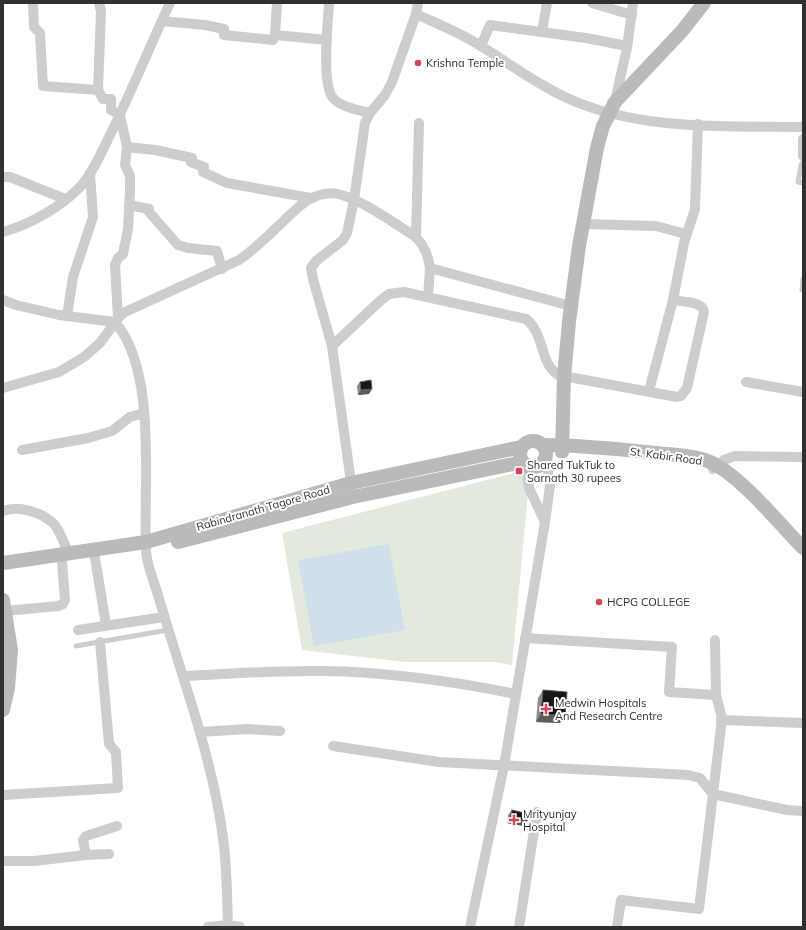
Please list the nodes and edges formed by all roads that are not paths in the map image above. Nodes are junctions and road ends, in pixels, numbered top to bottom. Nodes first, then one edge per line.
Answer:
1 (33, 3) edge
2 (99, 3) edge
3 (170, 3) edge
4 (277, 3) edge
5 (329, 3) edge
6 (418, 3) edge
7 (547, 3) edge
8 (592, 3) edge
9 (633, 3) edge
10 (704, 3) edge
11 (416, 14) junction
12 (632, 15) junction
13 (162, 22) junction
14 (542, 32) junction
15 (275, 35) junction
16 (327, 40) junction
17 (478, 44) junction
18 (627, 46) junction
19 (98, 90) junction
20 (612, 107) junction
21 (370, 113) junction
22 (120, 115) junction
23 (419, 123) dead end
24 (698, 124) junction
25 (803, 127) edge
26 (803, 139) edge
27 (127, 147) junction
28 (803, 156) edge
29 (803, 162) edge
30 (90, 174) junction
31 (3, 177) edge
32 (803, 183) edge
33 (311, 198) junction
34 (65, 199) junction
35 (354, 200) junction
36 (129, 205) junction
37 (584, 224) junction
38 (3, 232) edge
39 (686, 234) junction
40 (416, 237) junction
41 (430, 268) junction
42 (222, 269) junction
43 (803, 279) edge
44 (802, 290) dead end
45 (428, 297) junction
46 (3, 300) edge
47 (673, 300) junction
48 (571, 306) junction
49 (67, 316) junction
50 (116, 320) junction
51 (332, 346) junction
52 (564, 377) junction
53 (746, 382) dead end
54 (3, 388) edge
55 (649, 391) junction
56 (803, 392) edge
57 (144, 414) junction
58 (522, 447) junction
59 (562, 449) junction
60 (22, 450) dead end
61 (545, 451) junction
62 (802, 454) edge
63 (524, 464) junction
64 (714, 468) junction
65 (352, 490) junction
66 (3, 512) edge
67 (545, 522) junction
68 (146, 546) junction
69 (803, 548) edge
70 (66, 558) junction
71 (95, 558) junction
72 (803, 559) edge
73 (3, 563) edge
74 (3, 572) edge
75 (4, 606) edge
76 (164, 617) junction
77 (106, 626) junction
78 (78, 630) dead end
79 (168, 630) junction
80 (525, 638) junction
81 (715, 640) dead end
82 (100, 642) junction
83 (76, 646) dead end
84 (3, 653) edge
85 (10, 668) junction
86 (182, 676) junction
87 (516, 694) junction
88 (716, 695) junction
89 (3, 710) edge
90 (721, 720) junction
91 (803, 723) edge
92 (280, 731) dead end
93 (200, 732) junction
94 (333, 746) dead end
95 (504, 766) junction
96 (713, 794) junction
97 (3, 795) edge
98 (803, 811) edge
99 (537, 812) dead end
100 (117, 826) dead end
101 (109, 854) dead end
102 (86, 855) junction
103 (3, 861) edge
104 (228, 925) junction
105 (208, 927) edge
106 (240, 927) edge
107 (470, 927) edge
108 (519, 927) edge
109 (617, 927) edge

1 - 19 street
2 - 19 street
3 - 13 street
4 - 15 street
5 - 16 street
6 - 11 street
7 - 14 street
8 - 12 street
9 - 12 street
10 - 20 main road
11 - 17 street
11 - 21 street
12 - 18 street
13 - 15 street
13 - 22 street
14 - 17 street
14 - 18 street
15 - 16 street
16 - 21 street
17 - 20 street
18 - 20 street
19 - 22 street
20 - 24 street
20 - 37 main road
21 - 35 street
22 - 27 street
22 - 30 street
23 - 40 street
24 - 25 street
24 - 39 street
26 - 28 street
27 - 33 street
27 - 36 street
29 - 32 lane
30 - 34 street
30 - 49 street
31 - 34 street
33 - 35 street
33 - 42 street
34 - 38 street
35 - 40 street
35 - 51 street
36 - 42 street
36 - 50 street
37 - 39 street
37 - 48 main road
39 - 47 street
40 - 41 street
41 - 45 street
41 - 48 street
42 - 50 street
43 - 44 lane
45 - 51 street
45 - 52 street
46 - 49 street
47 - 55 street
47 - 55 street
48 - 52 main road
49 - 50 street
50 - 54 street
50 - 57 street
51 - 65 street
52 - 55 street
52 - 59 main road
53 - 56 street
57 - 60 street
57 - 68 street
58 - 61 main road, Rabindranath Tagore Road
58 - 63 main road
58 - 65 main road, Rabindranath Tagore Road
59 - 61 main road, St. Kabir Road
59 - 64 main road, St. Kabir Road
61 - 63 main road, Rabindranath Tagore Road
61 - 67 street
62 - 64 street
63 - 65 main road, Rabindranath Tagore Road
63 - 67 street
64 - 69 main road, St. Kabir Road
64 - 72 main road, St. Kabir Road
65 - 68 main road, Rabindranath Tagore Road
66 - 70 street
67 - 80 street
68 - 70 main road, Rabindranath Tagore Road
68 - 71 main road, Rabindranath Tagore Road
68 - 76 street
70 - 71 main road, Rabindranath Tagore Road
70 - 73 main road, Rabindranath Tagore Road
70 - 74 main road, Rabindranath Tagore Road
70 - 75 street
71 - 77 street
75 - 85 main road
76 - 77 street
76 - 79 street
77 - 78 street
79 - 82 lane
79 - 86 street
80 - 87 street
80 - 88 street
81 - 88 street
82 - 83 lane
82 - 97 street
84 - 85 main road
85 - 89 main road
86 - 87 street
86 - 93 street
87 - 95 street
88 - 90 street
90 - 91 street
90 - 96 street
92 - 93 street
93 - 104 street
94 - 95 street
95 - 96 street
95 - 107 street
96 - 98 street
96 - 109 street
99 - 108 street
100 - 102 street
101 - 102 street
102 - 103 street
104 - 105 street
104 - 106 street

